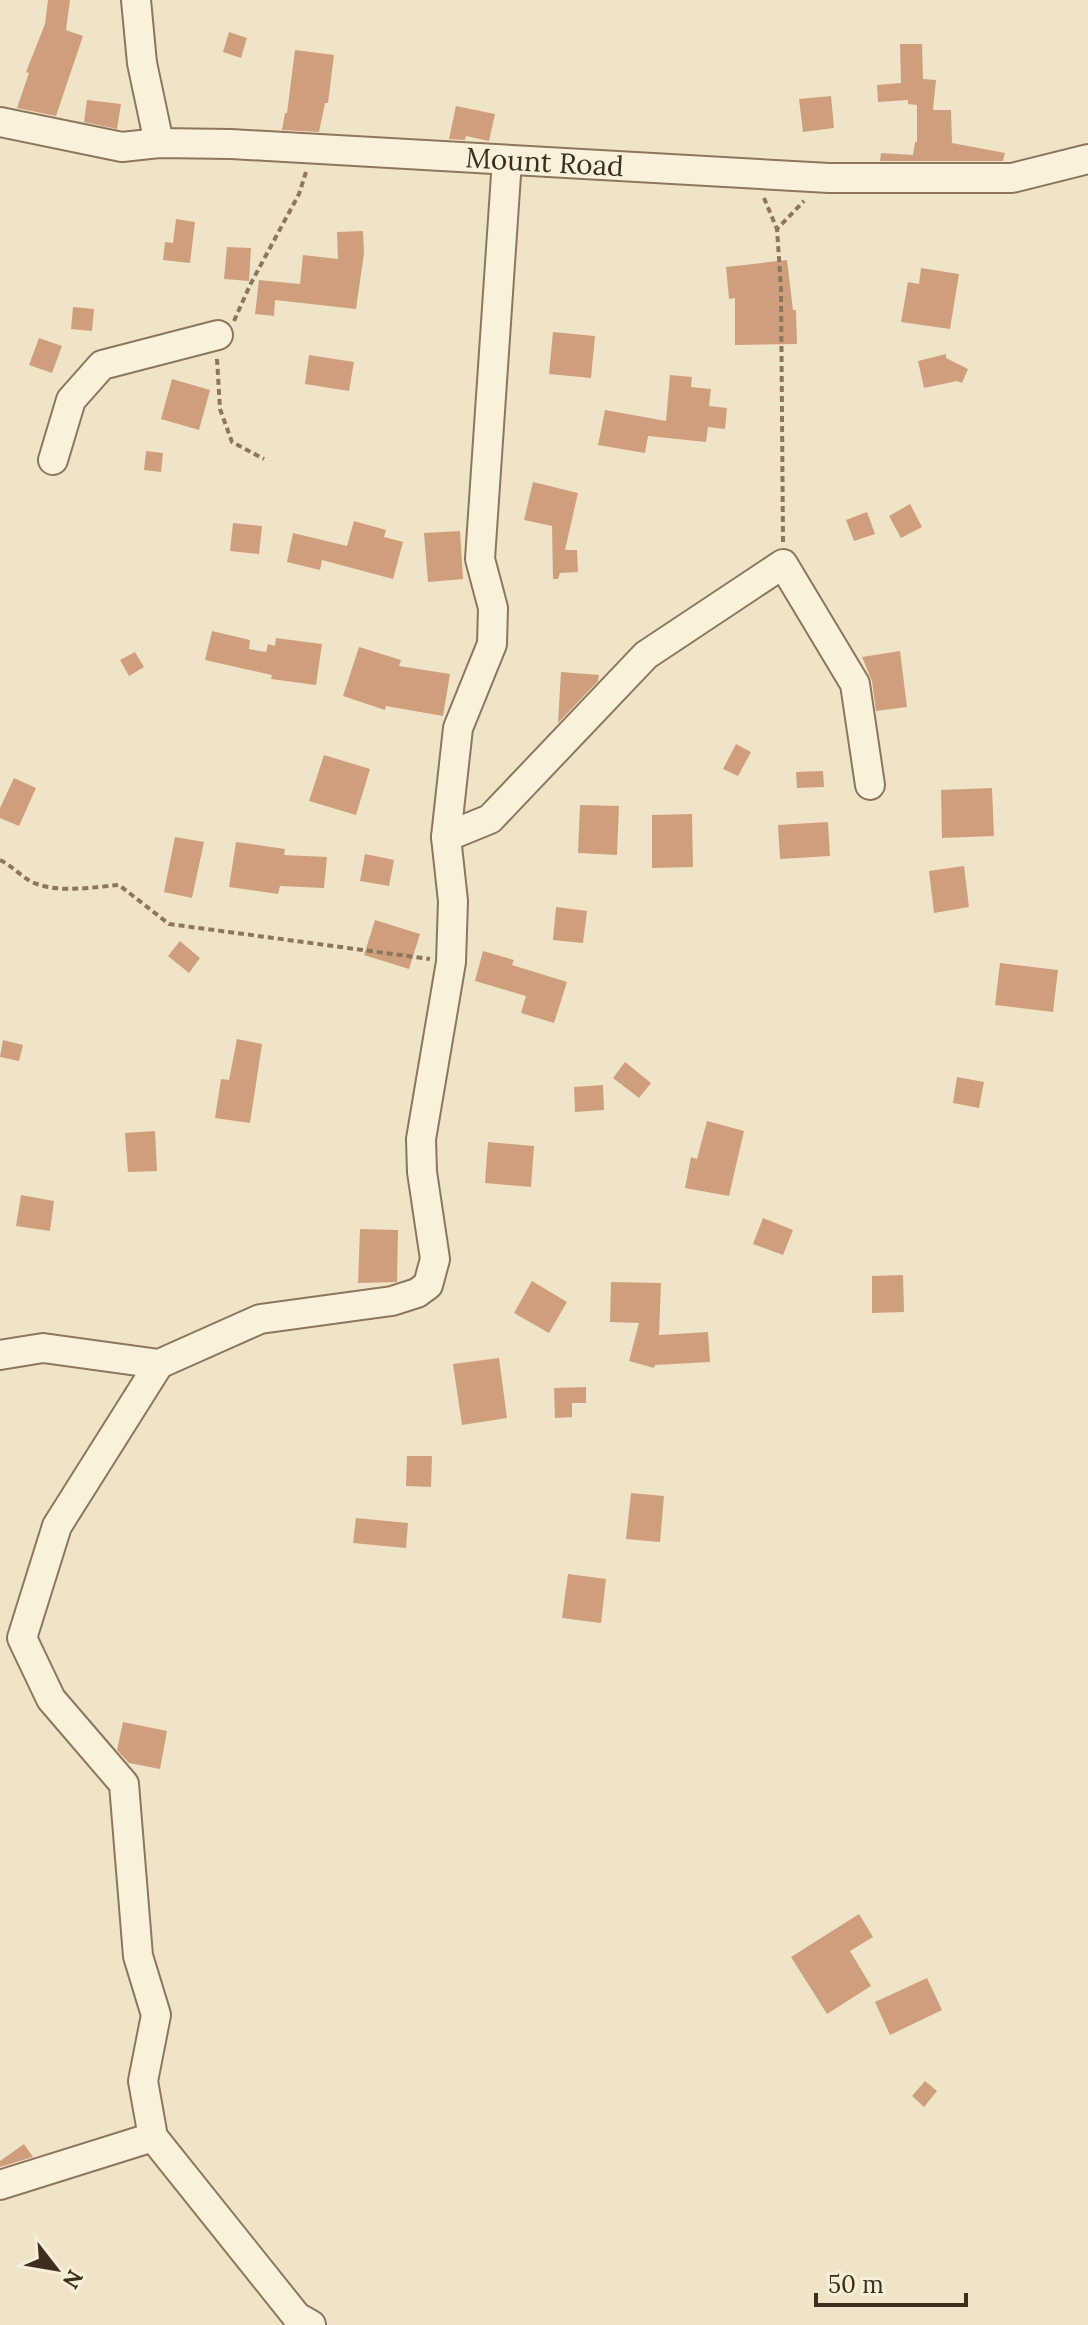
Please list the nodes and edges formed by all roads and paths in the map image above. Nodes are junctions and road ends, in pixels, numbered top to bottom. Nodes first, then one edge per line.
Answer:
1 (136, 0) edge
2 (0, 122) edge
3 (159, 143) junction
4 (313, 150) junction
5 (1088, 159) edge
6 (507, 160) junction
7 (754, 174) junction
8 (829, 178) junction
9 (777, 229) junction
10 (218, 335) junction
11 (264, 459) dead end
12 (53, 460) dead end
13 (783, 564) junction
14 (870, 785) dead end
15 (446, 837) junction
16 (0, 860) edge
17 (451, 962) junction
18 (0, 1355) edge
19 (159, 1364) junction
20 (153, 2137) junction
21 (0, 2185) edge
22 (311, 2325) edge

1 - 3 street
2 - 3 street, Mount Road
3 - 4 street, Mount Road
4 - 6 street, Mount Road
4 - 10 path
5 - 8 street, Mount Road
6 - 7 street, Mount Road
6 - 15 street
7 - 8 street, Mount Road
7 - 9 path
8 - 9 path
9 - 13 path
10 - 11 path
10 - 12 street
13 - 14 street
13 - 15 street
15 - 17 street
16 - 17 path
17 - 19 street
18 - 19 street
19 - 20 street
20 - 21 street
20 - 22 street

